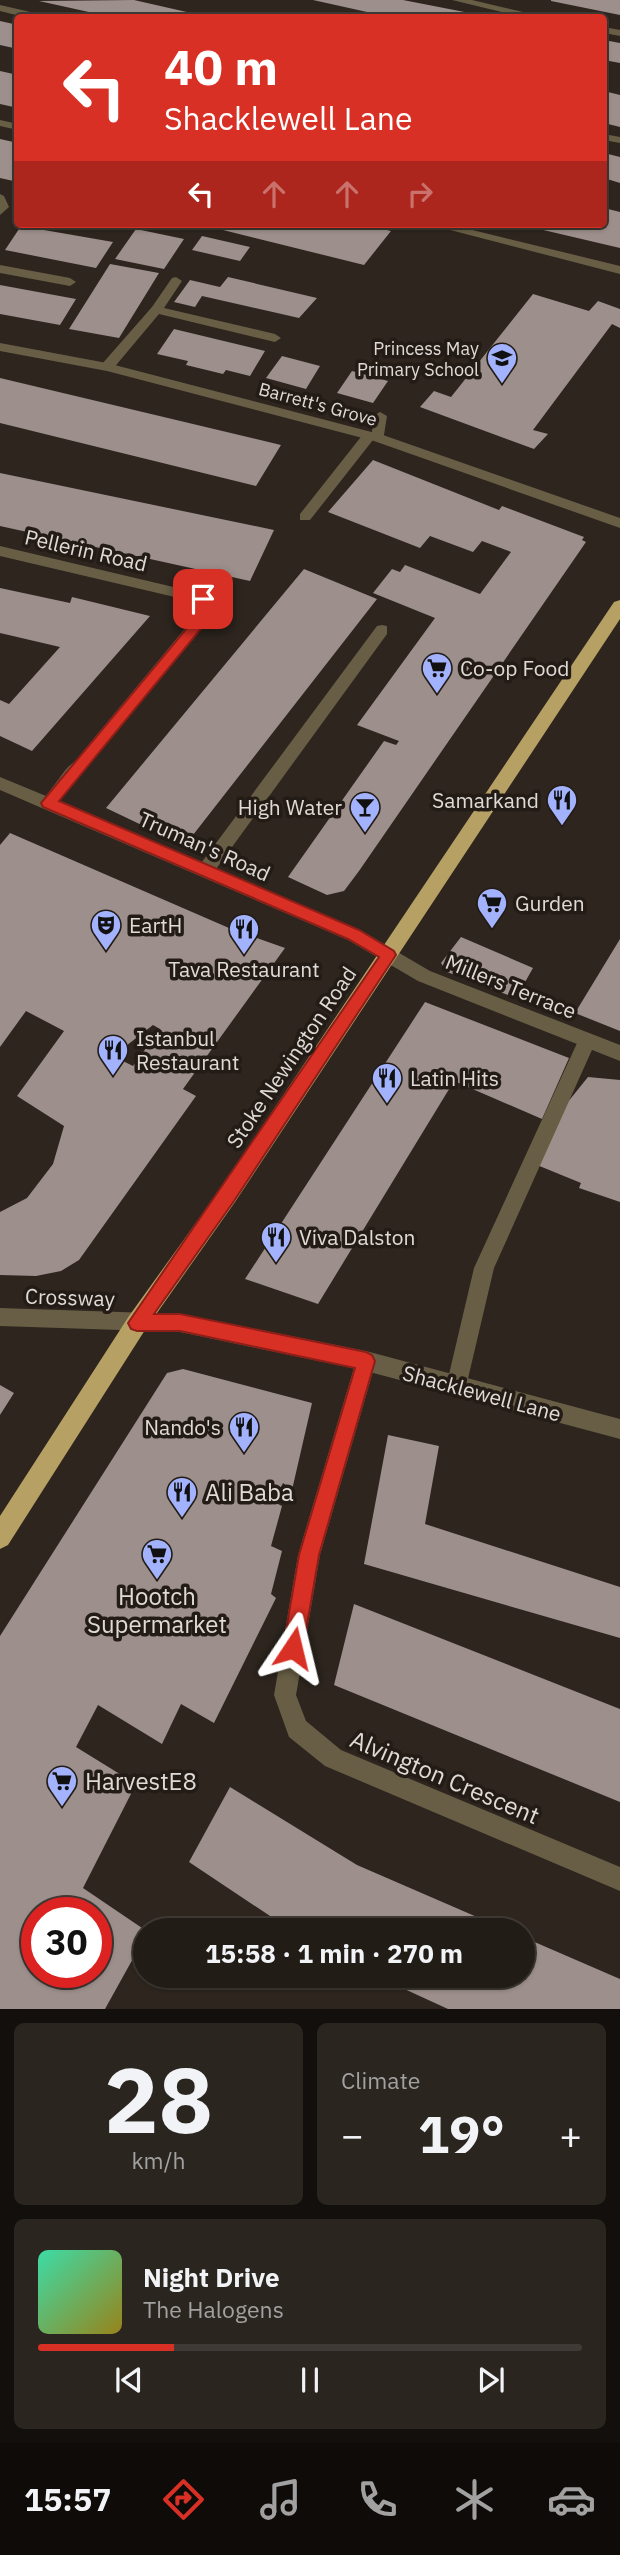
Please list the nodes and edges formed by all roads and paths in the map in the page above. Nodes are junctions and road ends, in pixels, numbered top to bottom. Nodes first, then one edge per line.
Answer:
1 (457, 0) edge
2 (0, 8) edge
3 (26, 14) edge
4 (525, 14) edge
5 (0, 198) edge
6 (0, 211) edge
7 (449, 228) edge
8 (0, 269) edge
9 (620, 270) edge
10 (176, 281) dead end
11 (70, 282) dead end
12 (156, 310) junction
13 (275, 338) dead end
14 (0, 347) edge
15 (107, 367) junction
16 (380, 416) dead end
17 (373, 437) junction
18 (305, 517) dead end
19 (620, 523) edge
20 (0, 551) edge
21 (619, 609) edge
22 (382, 630) dead end
23 (0, 783) edge
24 (49, 803) junction
25 (205, 871) junction
26 (389, 955) junction
27 (587, 1041) junction
28 (620, 1053) edge
29 (0, 1317) edge
30 (137, 1323) junction
31 (366, 1361) junction
32 (456, 1387) junction
33 (620, 1429) edge
34 (0, 1537) edge
35 (620, 1879) edge

1 - 4 street
2 - 3 street
5 - 6 street
7 - 9 street
8 - 11 street
10 - 12 street
12 - 13 street
12 - 15 street
14 - 15 street, Barrett's Grove
15 - 17 street, Barrett's Grove
16 - 17 street
17 - 18 street
17 - 19 street, Barrett's Grove
20 - 24 street, Pellerin Road
21 - 26 highway, Stoke Newington Road
22 - 25 street
23 - 24 street, Truman's Road
24 - 25 street, Truman's Road
25 - 26 street, Truman's Road
26 - 27 street, Millers Terrace
26 - 30 highway, Stoke Newington Road
27 - 28 street, Millers Terrace
27 - 32 street
29 - 30 street, Crossway
30 - 31 street, Shacklewell Lane
30 - 34 highway, Stoke Newington Road
31 - 32 street, Shacklewell Lane
31 - 35 street, Alvington Crescent
32 - 33 street, Shacklewell Lane

